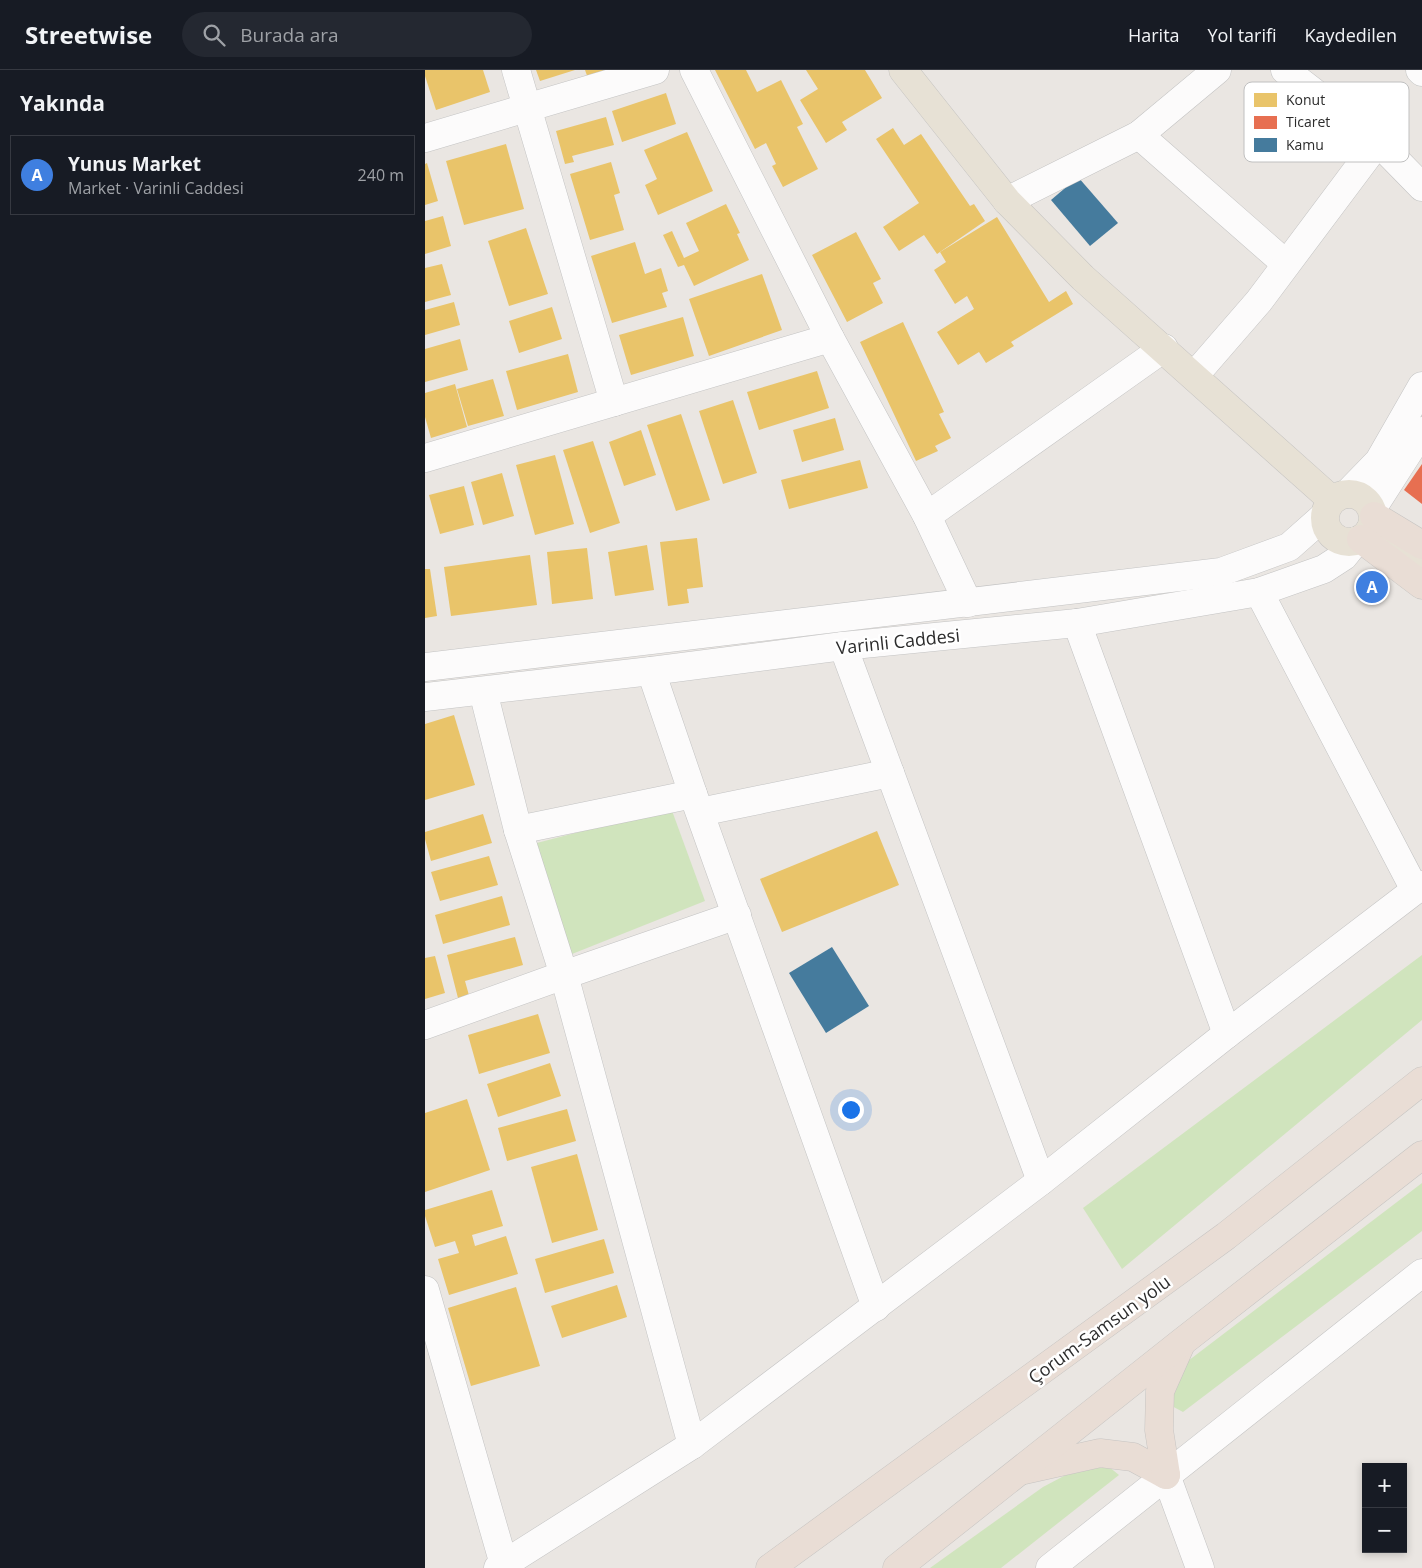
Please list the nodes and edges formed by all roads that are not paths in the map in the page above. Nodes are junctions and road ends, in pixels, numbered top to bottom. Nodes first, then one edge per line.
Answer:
1 (516, 70) edge
2 (655, 70) edge
3 (694, 70) edge
4 (903, 70) edge
5 (1217, 70) edge
6 (1285, 70) edge
7 (1300, 82) edge
8 (527, 108) junction
9 (1139, 135) junction
10 (425, 138) edge
11 (1363, 162) edge
12 (1398, 162) edge
13 (1422, 187) edge
14 (1007, 201) junction
15 (1286, 264) junction
16 (829, 338) junction
17 (1164, 348) junction
18 (1194, 376) junction
19 (1422, 386) edge
20 (614, 402) junction
21 (1422, 431) edge
22 (425, 458) edge
23 (1335, 503) junction
24 (927, 516) junction
25 (1367, 527) junction
26 (1422, 545) edge
27 (1422, 564) edge
28 (1422, 585) edge
29 (1259, 592) junction
30 (968, 603) junction
31 (1077, 623) junction
32 (843, 646) junction
33 (425, 667) edge
34 (651, 671) junction
35 (483, 691) junction
36 (425, 697) edge
37 (890, 773) junction
38 (696, 803) junction
39 (518, 830) junction
40 (1419, 888) edge
41 (737, 915) junction
42 (564, 975) junction
43 (425, 1025) edge
44 (1227, 1034) junction
45 (1422, 1081) edge
46 (1422, 1155) edge
47 (1041, 1181) junction
48 (1422, 1273) edge
49 (425, 1290) edge
50 (876, 1307) junction
51 (1182, 1342) junction
52 (435, 1362) edge
53 (692, 1445) junction
54 (1018, 1471) junction
55 (1166, 1475) junction
56 (503, 1567) edge
57 (770, 1568) edge
58 (897, 1568) edge
59 (1050, 1568) edge
60 (1200, 1568) edge

1 - 8 street
2 - 8 street
3 - 16 street
4 - 14 main road
5 - 9 street
6 - 7 street
8 - 10 street
8 - 20 street
9 - 14 street
9 - 15 street
11 - 15 street
12 - 13 street
14 - 17 main road
15 - 18 street
16 - 20 street
16 - 24 street
17 - 18 main road
17 - 24 street
18 - 23 main road
19 - 23 street, Varinli Caddesi
20 - 22 street
21 - 25 street, Varinli Caddesi
23 - 25 main road
23 - 25 main road
23 - 30 street, Varinli Caddesi
24 - 30 street
25 - 26 highway
25 - 27 main road
25 - 28 highway
25 - 29 street, Varinli Caddesi
29 - 31 street, Varinli Caddesi
29 - 40 street
30 - 33 street, Varinli Caddesi
31 - 32 street, Varinli Caddesi
31 - 44 street
32 - 34 street, Varinli Caddesi
32 - 37 street
34 - 35 street, Varinli Caddesi
34 - 38 street
35 - 36 street, Varinli Caddesi
35 - 39 street
37 - 38 street
37 - 47 street
38 - 39 street
38 - 41 street
39 - 42 street
40 - 44 street
41 - 42 street
41 - 50 street
42 - 43 street
42 - 53 street
44 - 47 street
45 - 57 highway, Çorum-Samsun yolu
46 - 51 highway
47 - 50 street
48 - 55 street
49 - 52 street
50 - 53 street
51 - 54 highway
51 - 55 highway
52 - 56 street
53 - 56 street
54 - 55 highway
54 - 58 highway
55 - 59 street
55 - 60 street

